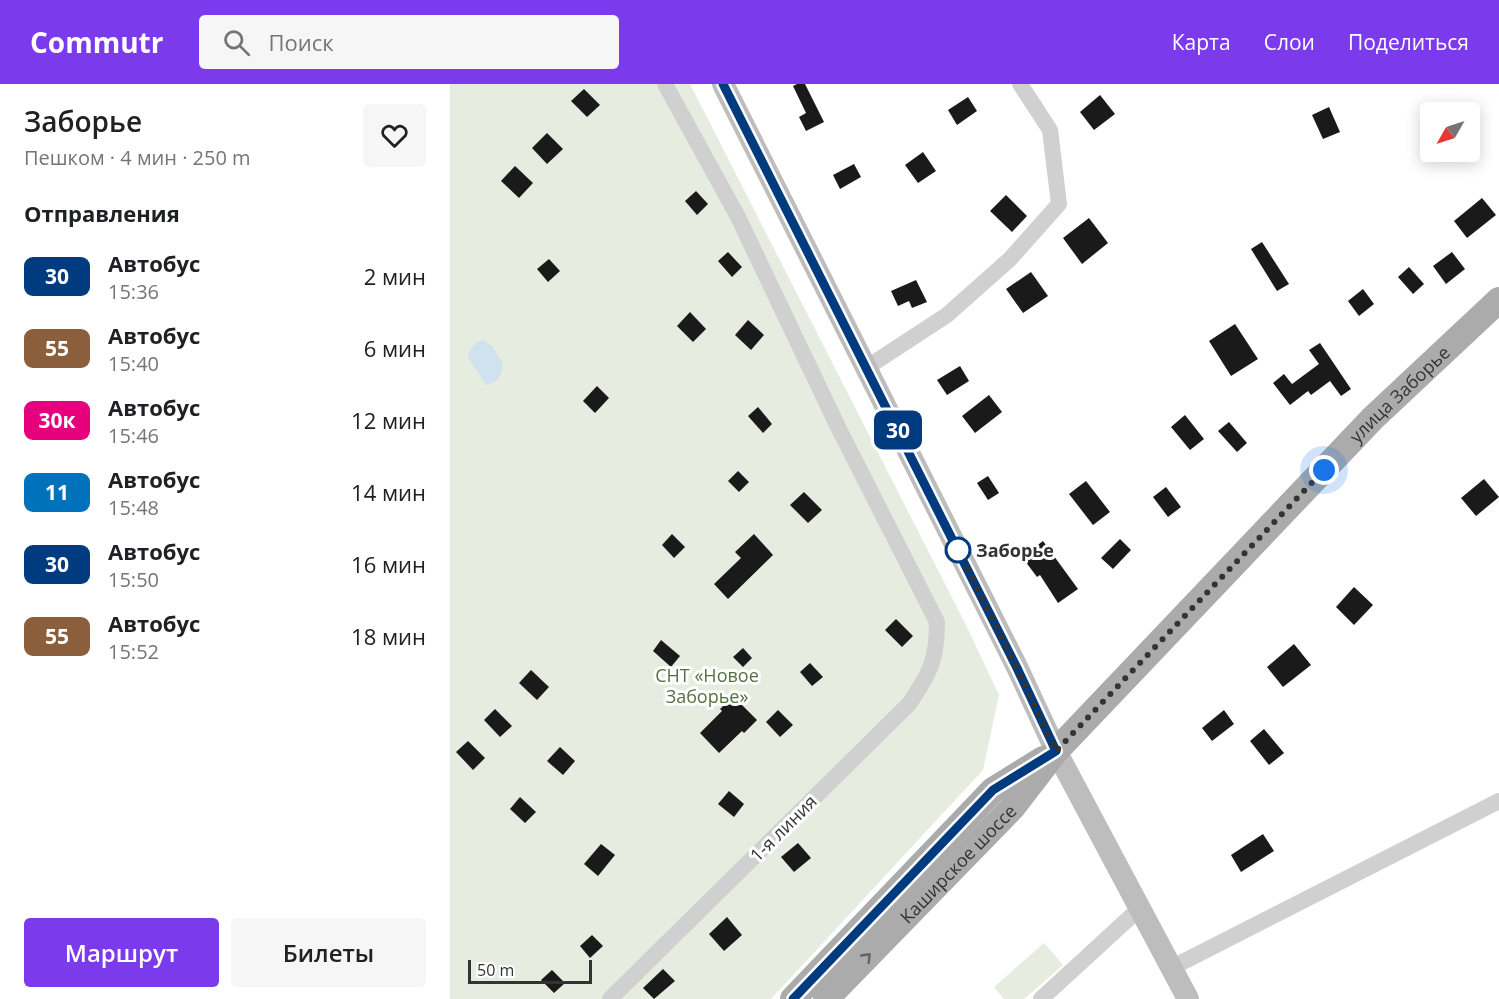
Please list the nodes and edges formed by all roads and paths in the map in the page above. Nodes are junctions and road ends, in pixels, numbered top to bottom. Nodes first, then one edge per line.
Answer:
1 (665, 84) edge
2 (723, 84) edge
3 (1020, 84) edge
4 (1499, 300) edge
5 (866, 368) junction
6 (1056, 751) junction
7 (1499, 801) edge
8 (1139, 909) junction
9 (1171, 968) junction
10 (610, 999) edge
11 (793, 999) edge
12 (826, 999) edge
13 (1041, 999) edge
14 (1188, 999) edge

1 - 10 street, 1-я линия
2 - 5 main road
3 - 5 street
4 - 6 main road, улица Заборье
5 - 6 main road
6 - 8 main road
6 - 11 main road, Каширское шоссе
12 -> 6 main road, Каширское шоссе
7 - 9 street
8 - 9 main road
8 - 13 street
9 - 14 main road

